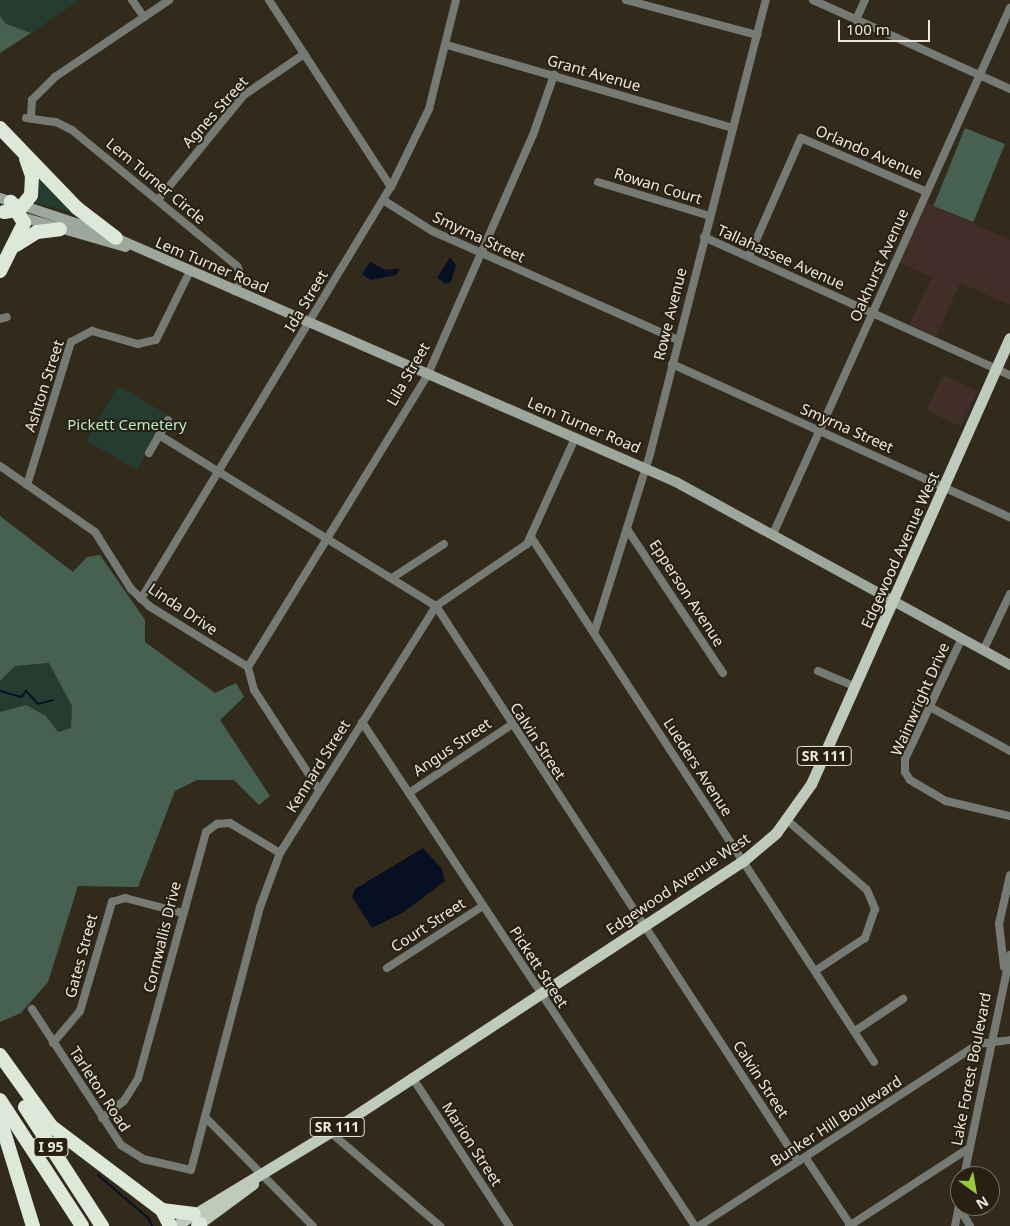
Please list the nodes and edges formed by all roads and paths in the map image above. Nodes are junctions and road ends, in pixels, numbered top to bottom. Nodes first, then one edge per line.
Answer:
1 (132, 0) edge
2 (169, 0) edge
3 (269, 0) edge
4 (456, 0) edge
5 (626, 0) edge
6 (766, 0) edge
7 (813, 0) edge
8 (865, 0) edge
9 (1010, 8) edge
10 (144, 17) junction
11 (856, 20) junction
12 (757, 35) junction
13 (447, 44) junction
14 (304, 54) junction
15 (980, 75) junction
16 (554, 76) junction
17 (1010, 89) edge
18 (0, 128) edge
19 (733, 128) junction
20 (20, 149) junction
21 (598, 182) dead end
22 (391, 187) junction
23 (927, 192) junction
24 (158, 200) junction
25 (383, 200) junction
26 (12, 208) edge
27 (710, 216) junction
28 (60, 230) junction
29 (116, 238) junction
30 (704, 238) junction
31 (129, 247) junction
32 (12, 248) junction
33 (481, 253) junction
34 (749, 256) junction
35 (0, 271) edge
36 (190, 271) junction
37 (236, 292) junction
38 (873, 313) junction
39 (309, 323) junction
40 (1010, 338) edge
41 (678, 340) junction
42 (672, 364) junction
43 (996, 368) junction
44 (428, 374) junction
45 (1010, 375) edge
46 (168, 420) dead end
47 (819, 431) junction
48 (159, 435) junction
49 (575, 438) junction
50 (148, 452) dead end
51 (0, 466) edge
52 (646, 468) junction
53 (218, 471) junction
54 (27, 485) junction
55 (944, 488) junction
56 (1010, 517) edge
57 (627, 529) junction
58 (773, 534) junction
59 (531, 537) junction
60 (327, 538) junction
61 (444, 544) dead end
62 (392, 578) junction
63 (1010, 594) edge
64 (141, 598) junction
65 (894, 602) junction
66 (436, 606) junction
67 (594, 633) junction
68 (961, 640) junction
69 (983, 651) junction
70 (1010, 665) edge
71 (247, 671) junction
72 (818, 671) dead end
73 (723, 673) dead end
74 (856, 687) junction
75 (930, 707) junction
76 (362, 722) junction
77 (511, 725) junction
78 (1010, 751) edge
79 (318, 790) junction
80 (409, 793) junction
81 (1010, 816) edge
82 (787, 820) junction
83 (280, 853) junction
84 (743, 861) junction
85 (1010, 875) edge
86 (483, 906) junction
87 (183, 913) junction
88 (644, 926) junction
89 (1010, 954) edge
90 (1004, 967) junction
91 (387, 968) dead end
92 (815, 971) junction
93 (540, 994) junction
94 (903, 999) dead end
95 (32, 1009) dead end
96 (855, 1031) junction
97 (1010, 1040) edge
98 (53, 1043) junction
99 (990, 1044) junction
100 (0, 1055) edge
101 (874, 1062) dead end
102 (0, 1067) edge
103 (412, 1077) junction
104 (0, 1100) edge
105 (205, 1117) junction
106 (102, 1118) junction
107 (0, 1119) edge
108 (330, 1132) junction
109 (969, 1148) junction
110 (802, 1159) junction
111 (966, 1166) edge
112 (191, 1170) joint
113 (261, 1176) junction
114 (162, 1210) junction
115 (197, 1222) edge
116 (508, 1224) edge
117 (33, 1226) edge
118 (82, 1226) edge
119 (102, 1226) edge
120 (170, 1226) edge
121 (175, 1226) edge
122 (313, 1226) edge
123 (440, 1226) edge
124 (498, 1226) edge
125 (695, 1226) edge
126 (699, 1226) edge
127 (850, 1226) edge

1 - 10 street
2 - 10 street
3 - 14 street
4 - 13 street, Ida Street
5 - 12 street
6 - 12 street, Rowe Avenue
7 - 11 street
8 - 11 street
9 - 15 street, Oakhurst Avenue
10 - 24 street, Lem Turner Circle
11 - 15 street
12 - 19 street, Rowe Avenue
13 - 16 street, Grant Avenue
13 - 22 street, Ida Street
14 - 22 street
14 - 24 street, Agnes Street
15 - 17 street
15 - 23 street, Oakhurst Avenue
16 - 19 street, Grant Avenue
16 - 33 street, Lila Street
18 - 20 highway
19 - 27 street, Rowe Avenue
20 - 26 highway
20 - 29 highway
21 - 27 street, Rowan Court
22 - 25 street, Ida Street
23 - 34 street, Orlando Avenue
23 - 38 street, Oakhurst Avenue
24 - 37 street, Lem Turner Circle
25 - 33 street, Smyrna Street
25 - 39 street, Ida Street
26 - 28 main road
26 - 29 main road
26 - 32 highway
27 - 30 street, Rowe Avenue
28 - 31 main road
28 - 32 highway
29 - 31 main road
30 - 34 street, Tallahassee Avenue
30 - 41 street, Rowe Avenue
31 - 36 main road, Lem Turner Road
32 - 35 highway
33 - 41 street, Smyrna Street
33 - 44 street, Lila Street
34 - 38 street, Tallahassee Avenue
36 - 37 main road, Lem Turner Road
36 - 54 street, Ashton Street
37 - 39 main road, Lem Turner Road
38 - 43 street, Tallahassee Avenue
38 - 47 street, Oakhurst Avenue
39 - 44 main road, Lem Turner Road
39 - 53 street, Ida Street
40 - 43 main road, Edgewood Avenue West / SR 111
41 - 42 street, Rowe Avenue
42 - 47 street, Smyrna Street
42 - 52 street, Rowe Avenue
43 - 45 street, Tallahassee Avenue
43 - 55 main road, Edgewood Avenue West / SR 111
44 - 49 main road, Lem Turner Road
44 - 60 street, Lila Street
46 - 48 street
47 - 55 street, Smyrna Street
47 - 58 street, Oakhurst Avenue
48 - 50 street
48 - 53 street, Calvin Street
49 - 52 main road, Lem Turner Road
49 - 59 street
51 - 54 street, Linda Drive
52 - 57 street, Rowe Avenue
52 - 58 main road, Lem Turner Road
53 - 60 street, Calvin Street
53 - 64 street, Ida Street
54 - 64 street, Linda Drive
55 - 56 street, Smyrna Street
55 - 65 main road, Edgewood Avenue West / SR 111
57 - 67 street, Rowe Avenue
57 - 73 street, Epperson Avenue
58 - 65 main road, Lem Turner Road
59 - 66 street, Kennard Street
59 - 67 street, Lueders Avenue
60 - 62 street, Calvin Street
60 - 71 street, Lila Street
61 - 62 street
62 - 66 street, Calvin Street
63 - 69 street
64 - 71 street, Linda Drive
65 - 68 main road, Lem Turner Road
65 - 74 main road, Edgewood Avenue West / SR 111
66 - 76 street, Kennard Street
66 - 77 street, Calvin Street
67 - 84 street, Lueders Avenue
68 - 69 main road, Lem Turner Road
68 - 75 street, Wainwright Drive
69 - 70 main road, Lem Turner Road
71 - 79 street, Linda Drive
72 - 74 street
74 - 82 main road, Edgewood Avenue West / SR 111
75 - 78 street
75 - 81 street, Wainwright Drive
76 - 79 street, Kennard Street
76 - 80 street, Pickett Street
77 - 80 street, Angus Street
77 - 88 street, Calvin Street
79 - 83 street, Kennard Street
80 - 86 street, Pickett Street
82 - 84 main road, Edgewood Avenue West / SR 111
82 - 92 street
83 - 87 street, Cornwallis Drive
83 - 105 street, Kennard Street
84 - 88 main road, Edgewood Avenue West / SR 111
84 - 92 street, Lueders Avenue
85 - 90 street, Lake Forest Boulevard
86 - 91 street, Court Street
86 - 93 street, Pickett Street
87 - 98 street, Gates Street
87 - 106 street, Cornwallis Drive
88 - 93 main road, Edgewood Avenue West / SR 111
88 - 110 street, Calvin Street
89 - 90 street, Lake Forest Boulevard
90 - 99 street, Lake Forest Boulevard
92 - 96 street, Lueders Avenue
93 - 103 main road, Edgewood Avenue West / SR 111
93 - 125 street, Pickett Street
94 - 96 street
95 - 98 street, Tarleton Road
96 - 101 street, Lueders Avenue
97 - 99 street, Bunker Hill Boulevard
98 - 106 street, Tarleton Road
99 - 109 street, Lake Forest Boulevard
99 - 110 street, Bunker Hill Boulevard
100 - 114 highway
102 - 119 highway, I 95
103 - 108 main road, Edgewood Avenue West / SR 111
103 - 116 street, Marion Street
104 - 118 highway, I 95
105 - 112 street, Kennard Street
105 - 113 street
106 - 112 street, Tarleton Road
107 - 117 highway
108 - 113 main road, Edgewood Avenue West / SR 111
108 - 123 street
109 - 111 street, Lake Forest Boulevard
109 - 127 street
110 - 126 street, Bunker Hill Boulevard
110 - 127 street, Calvin Street
113 - 115 main road, Edgewood Avenue West / SR 111
113 - 122 street
114 - 115 highway
114 - 120 highway
115 - 121 main road, Edgewood Avenue West / SR 111
116 - 124 street

